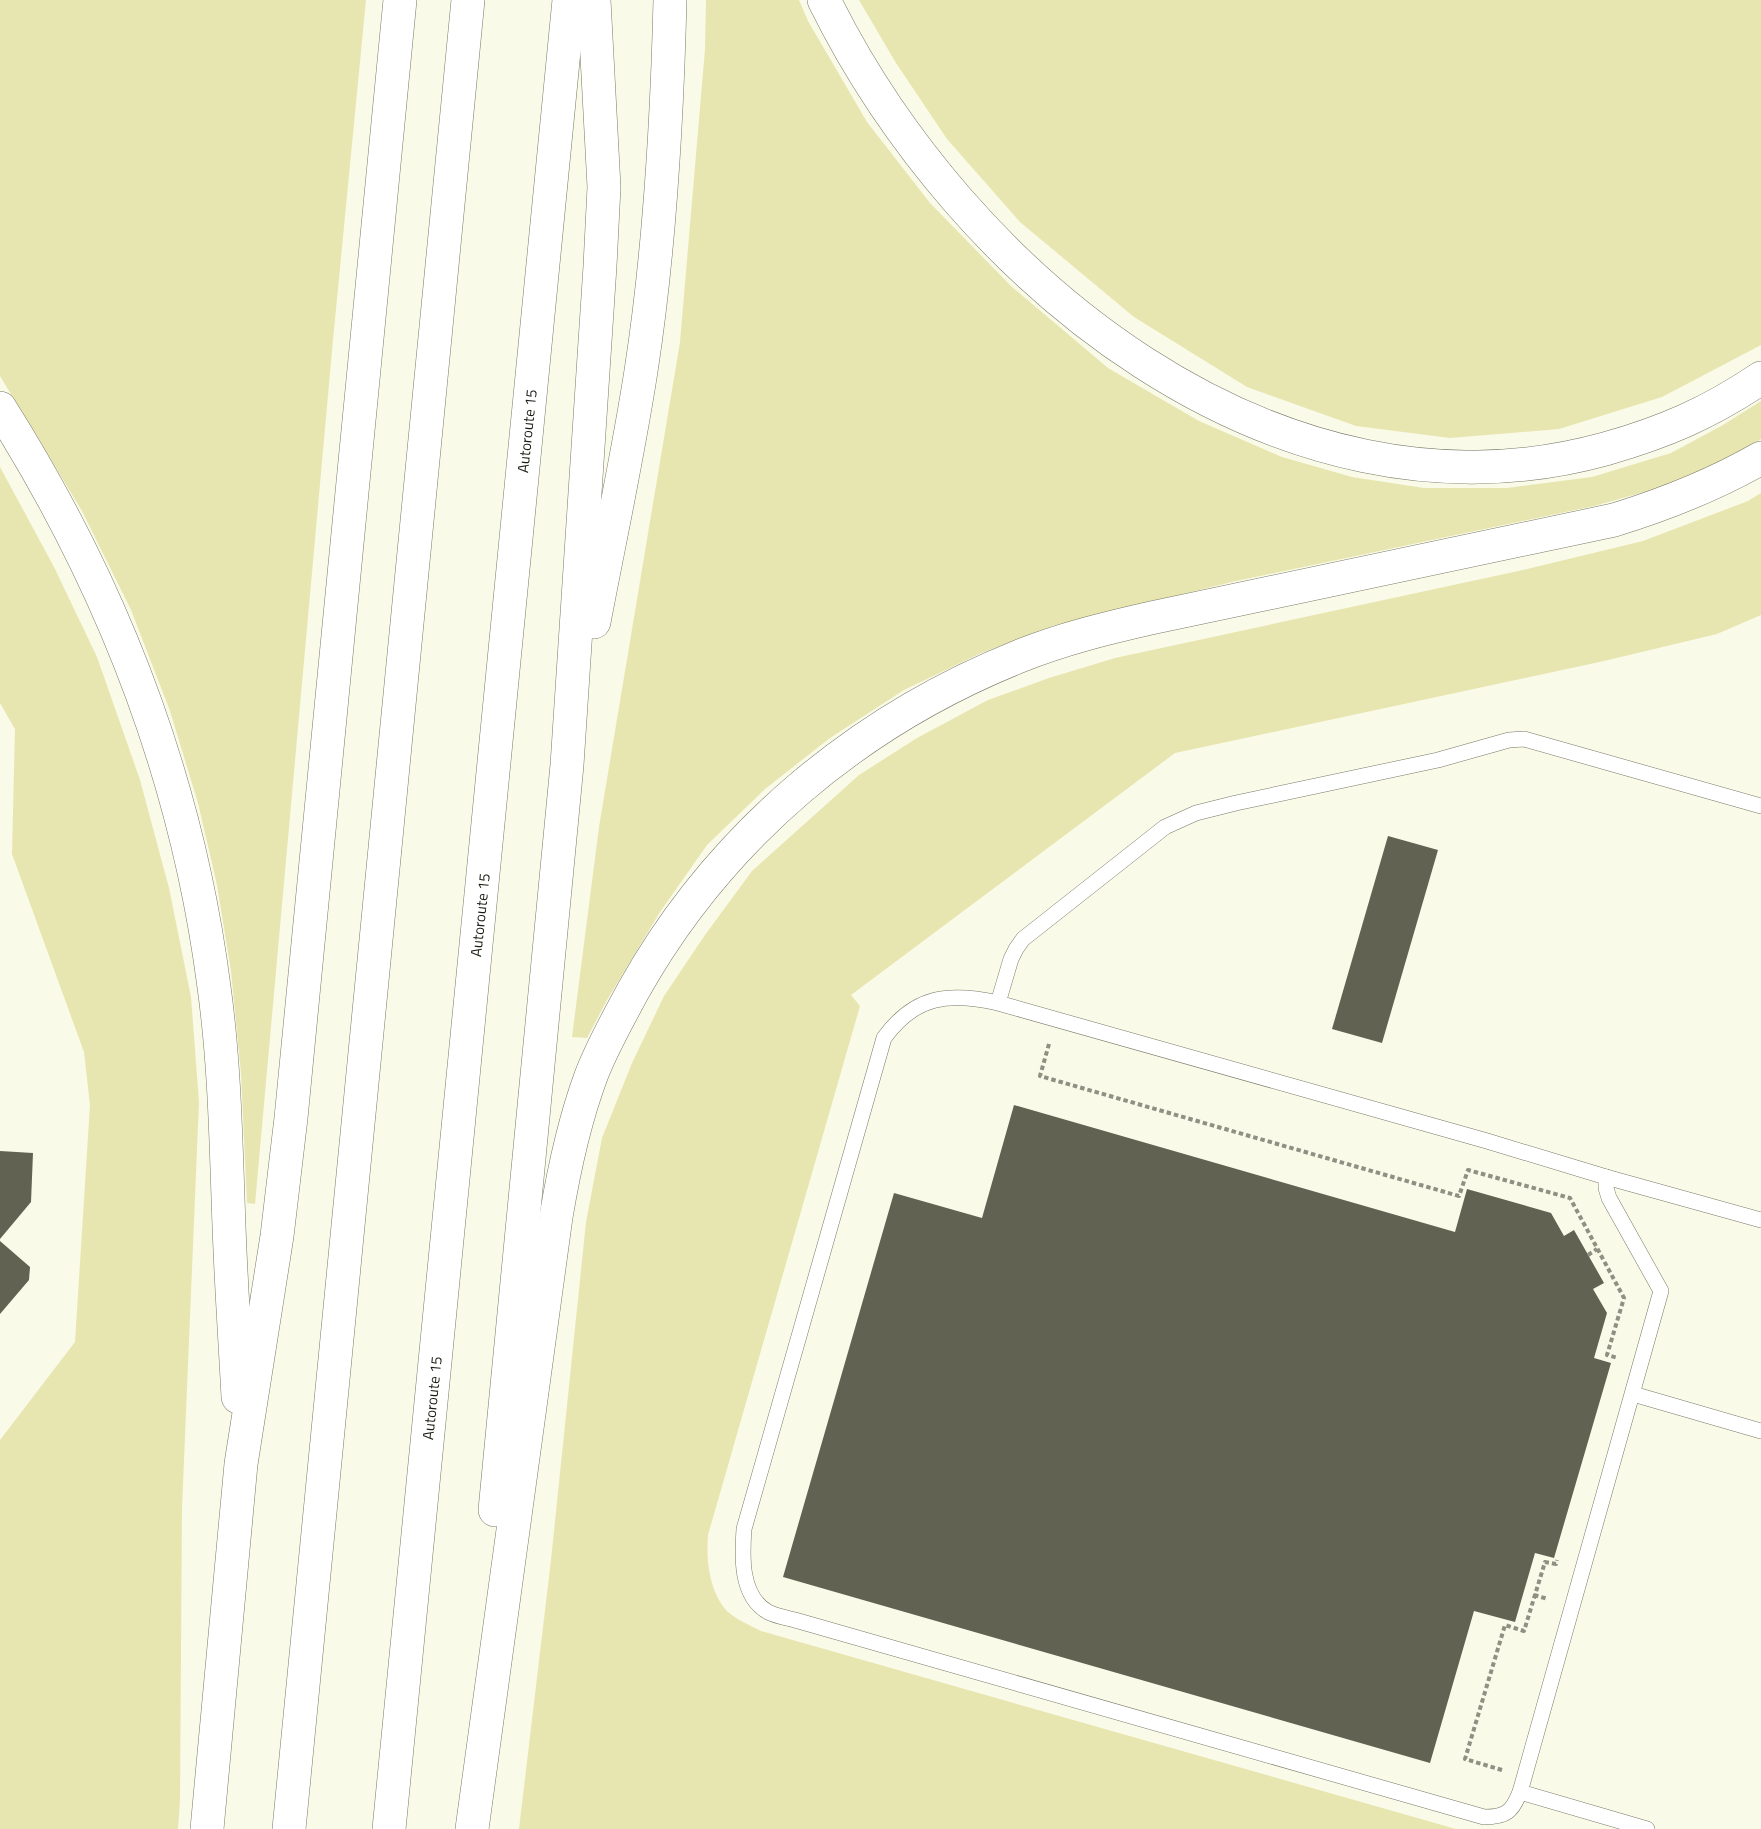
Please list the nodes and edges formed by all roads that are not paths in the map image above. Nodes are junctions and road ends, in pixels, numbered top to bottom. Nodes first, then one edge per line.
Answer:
1 (400, 0) edge
2 (468, 0) edge
3 (569, 0) edge
4 (594, 0) edge
5 (670, 0) edge
6 (824, 0) edge
7 (1761, 378) edge
8 (0, 408) edge
9 (1761, 458) edge
10 (567, 765) junction
11 (1761, 806) edge
12 (998, 1003) junction
13 (1606, 1177) junction
14 (1761, 1220) edge
15 (1633, 1394) junction
16 (1761, 1431) edge
17 (241, 1464) junction
18 (1520, 1792) junction
19 (207, 1829) edge
20 (289, 1829) edge
21 (389, 1829) edge
22 (467, 1829) edge
23 (472, 1829) edge
24 (1647, 1829) edge

1 - 17 highway
2 - 20 highway
3 - 21 highway, Autoroute 15
4 - 10 highway
5 - 10 highway
6 - 7 highway
8 - 17 highway
9 - 23 highway
10 - 22 highway
11 - 12 lane
12 - 13 lane
12 - 18 lane
13 - 14 lane
13 - 15 lane
15 - 16 lane
15 - 18 lane
17 - 19 highway
18 - 24 lane

